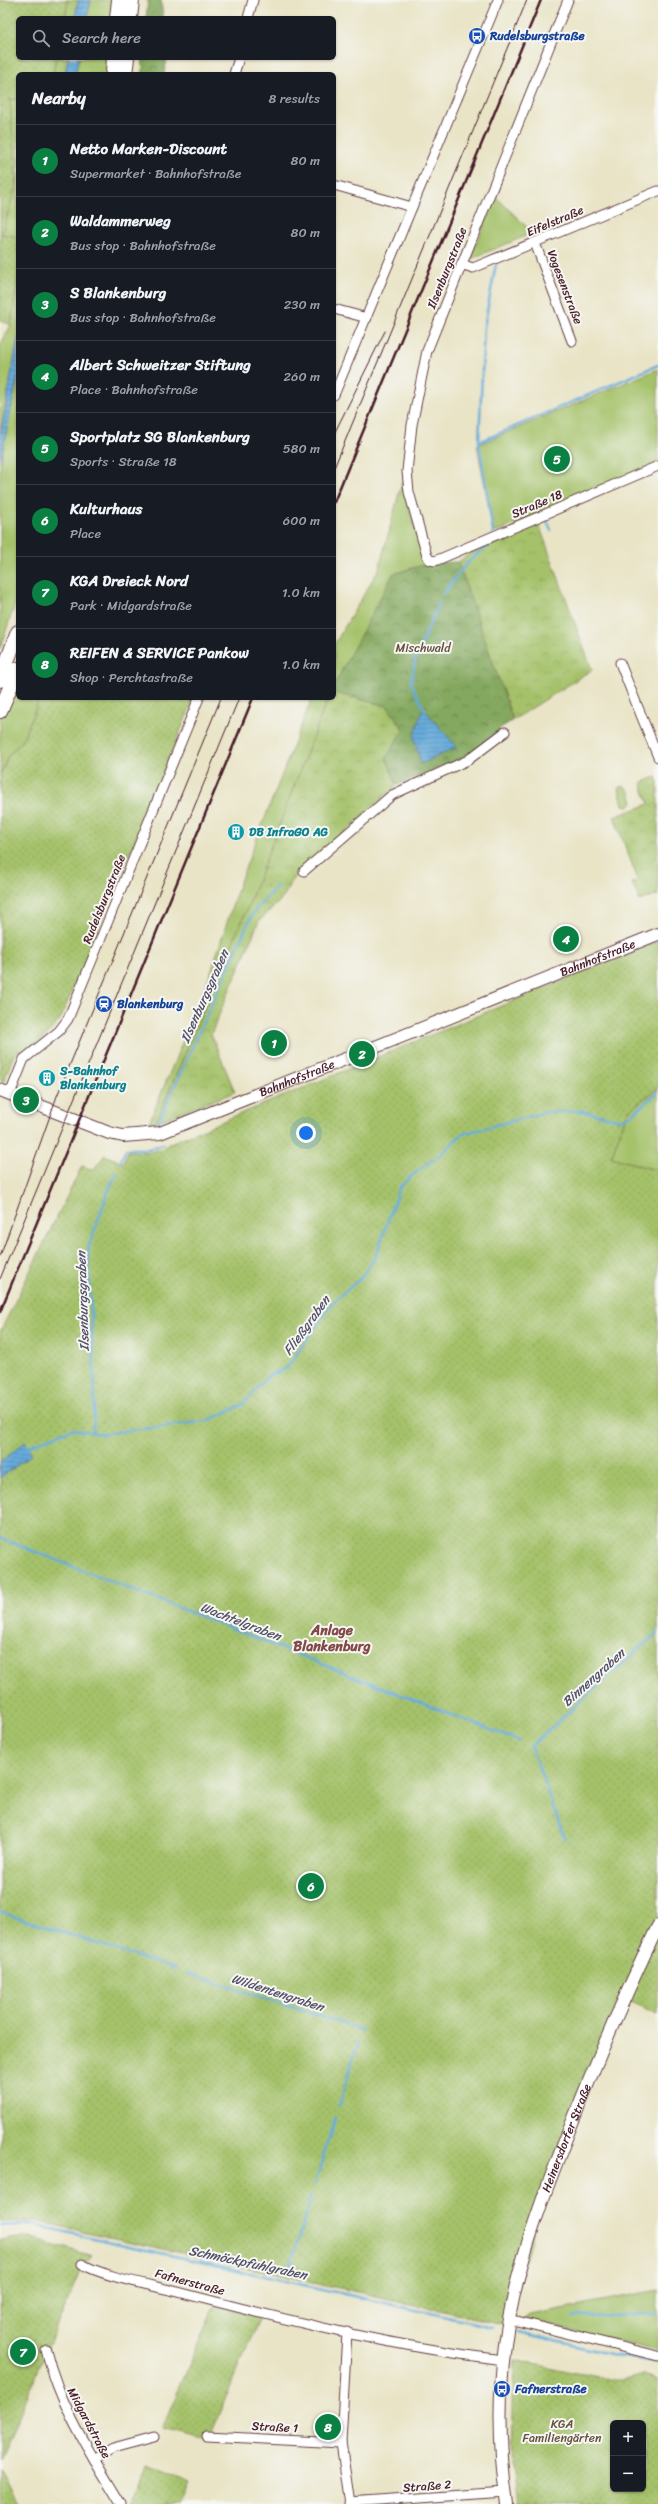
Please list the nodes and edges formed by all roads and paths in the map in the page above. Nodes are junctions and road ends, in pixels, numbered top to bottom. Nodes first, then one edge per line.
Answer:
1 (119, 0) edge
2 (132, 0) edge
3 (252, 0) edge
4 (498, 0) edge
5 (568, 0) edge
6 (117, 16) edge
7 (130, 16) edge
8 (248, 16) edge
9 (114, 60) edge
10 (127, 60) edge
11 (238, 60) edge
12 (112, 72) edge
13 (126, 72) edge
14 (235, 72) edge
15 (336, 186) edge
16 (658, 191) edge
17 (412, 207) junction
18 (535, 243) junction
19 (461, 264) junction
20 (336, 310) edge
21 (367, 318) junction
22 (572, 341) dead end
23 (336, 390) edge
24 (658, 466) edge
25 (427, 556) joint
26 (16, 637) edge
27 (620, 662) dead end
28 (16, 674) edge
29 (0, 680) edge
30 (198, 700) edge
31 (0, 711) edge
32 (505, 732) dead end
33 (658, 757) edge
34 (304, 871) dead end
35 (658, 934) edge
36 (5, 1092) edge
37 (658, 1926) edge
38 (82, 2264) dead end
39 (509, 2322) junction
40 (347, 2332) junction
41 (46, 2350) dead end
42 (658, 2356) edge
43 (504, 2360) junction
44 (207, 2436) dead end
45 (154, 2437) dead end
46 (341, 2442) junction
47 (94, 2459) junction
48 (506, 2498) edge
49 (350, 2503) edge
50 (121, 2504) edge

1 - 6 highway
2 - 7 highway
3 - 8 street
4 - 17 street
5 - 19 street, Ilsenburgstraße
9 - 12 highway
10 - 13 highway
11 - 14 street
15 - 17 street
16 - 18 street, Eifelstraße
17 - 21 street
18 - 19 street, Eifelstraße
18 - 22 street, Vogesenstraße
19 - 25 street, Ilsenburgstraße
20 - 21 street
21 - 23 street
24 - 25 street, Straße 18
26 - 29 highway
27 - 33 street
28 - 31 highway
30 - 36 street, Rudelsburgstraße
32 - 34 street
35 - 36 main road, Bahnhofstraße
37 - 39 main road, Heinersdorfer Straße
38 - 40 street, Fafnerstraße
39 - 42 street
39 - 43 main road, Heinersdorfer Straße
40 - 43 street, Fafnerstraße
40 - 46 street
41 - 47 street, Midgardstraße
43 - 48 main road, Heinersdorfer Straße
44 - 46 street, Straße 1
45 - 47 street
46 - 49 street
47 - 50 street, Midgardstraße
48 - 49 street, Straße 2

